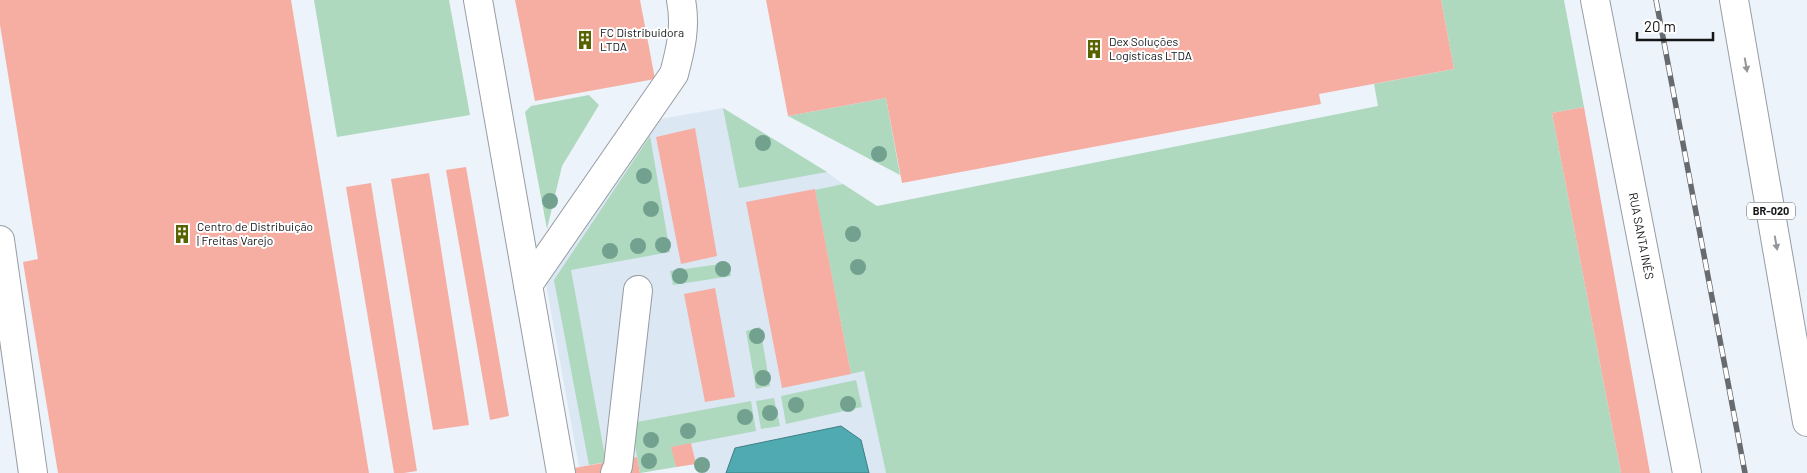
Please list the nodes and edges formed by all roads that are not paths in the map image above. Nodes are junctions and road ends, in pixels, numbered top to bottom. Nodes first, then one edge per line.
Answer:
1 (478, 0) edge
2 (681, 0) edge
3 (1595, 0) edge
4 (1734, 0) edge
5 (0, 240) edge
6 (528, 284) junction
7 (638, 290) dead end
8 (1807, 422) edge
9 (33, 473) edge
10 (562, 473) edge
11 (615, 473) edge
12 (1687, 473) edge

1 - 6 main road
2 - 6 main road
3 - 12 main road, RUA SANTA INÊS
4 -> 8 main road, BR-020
5 - 9 main road
6 - 10 main road
7 - 11 main road

